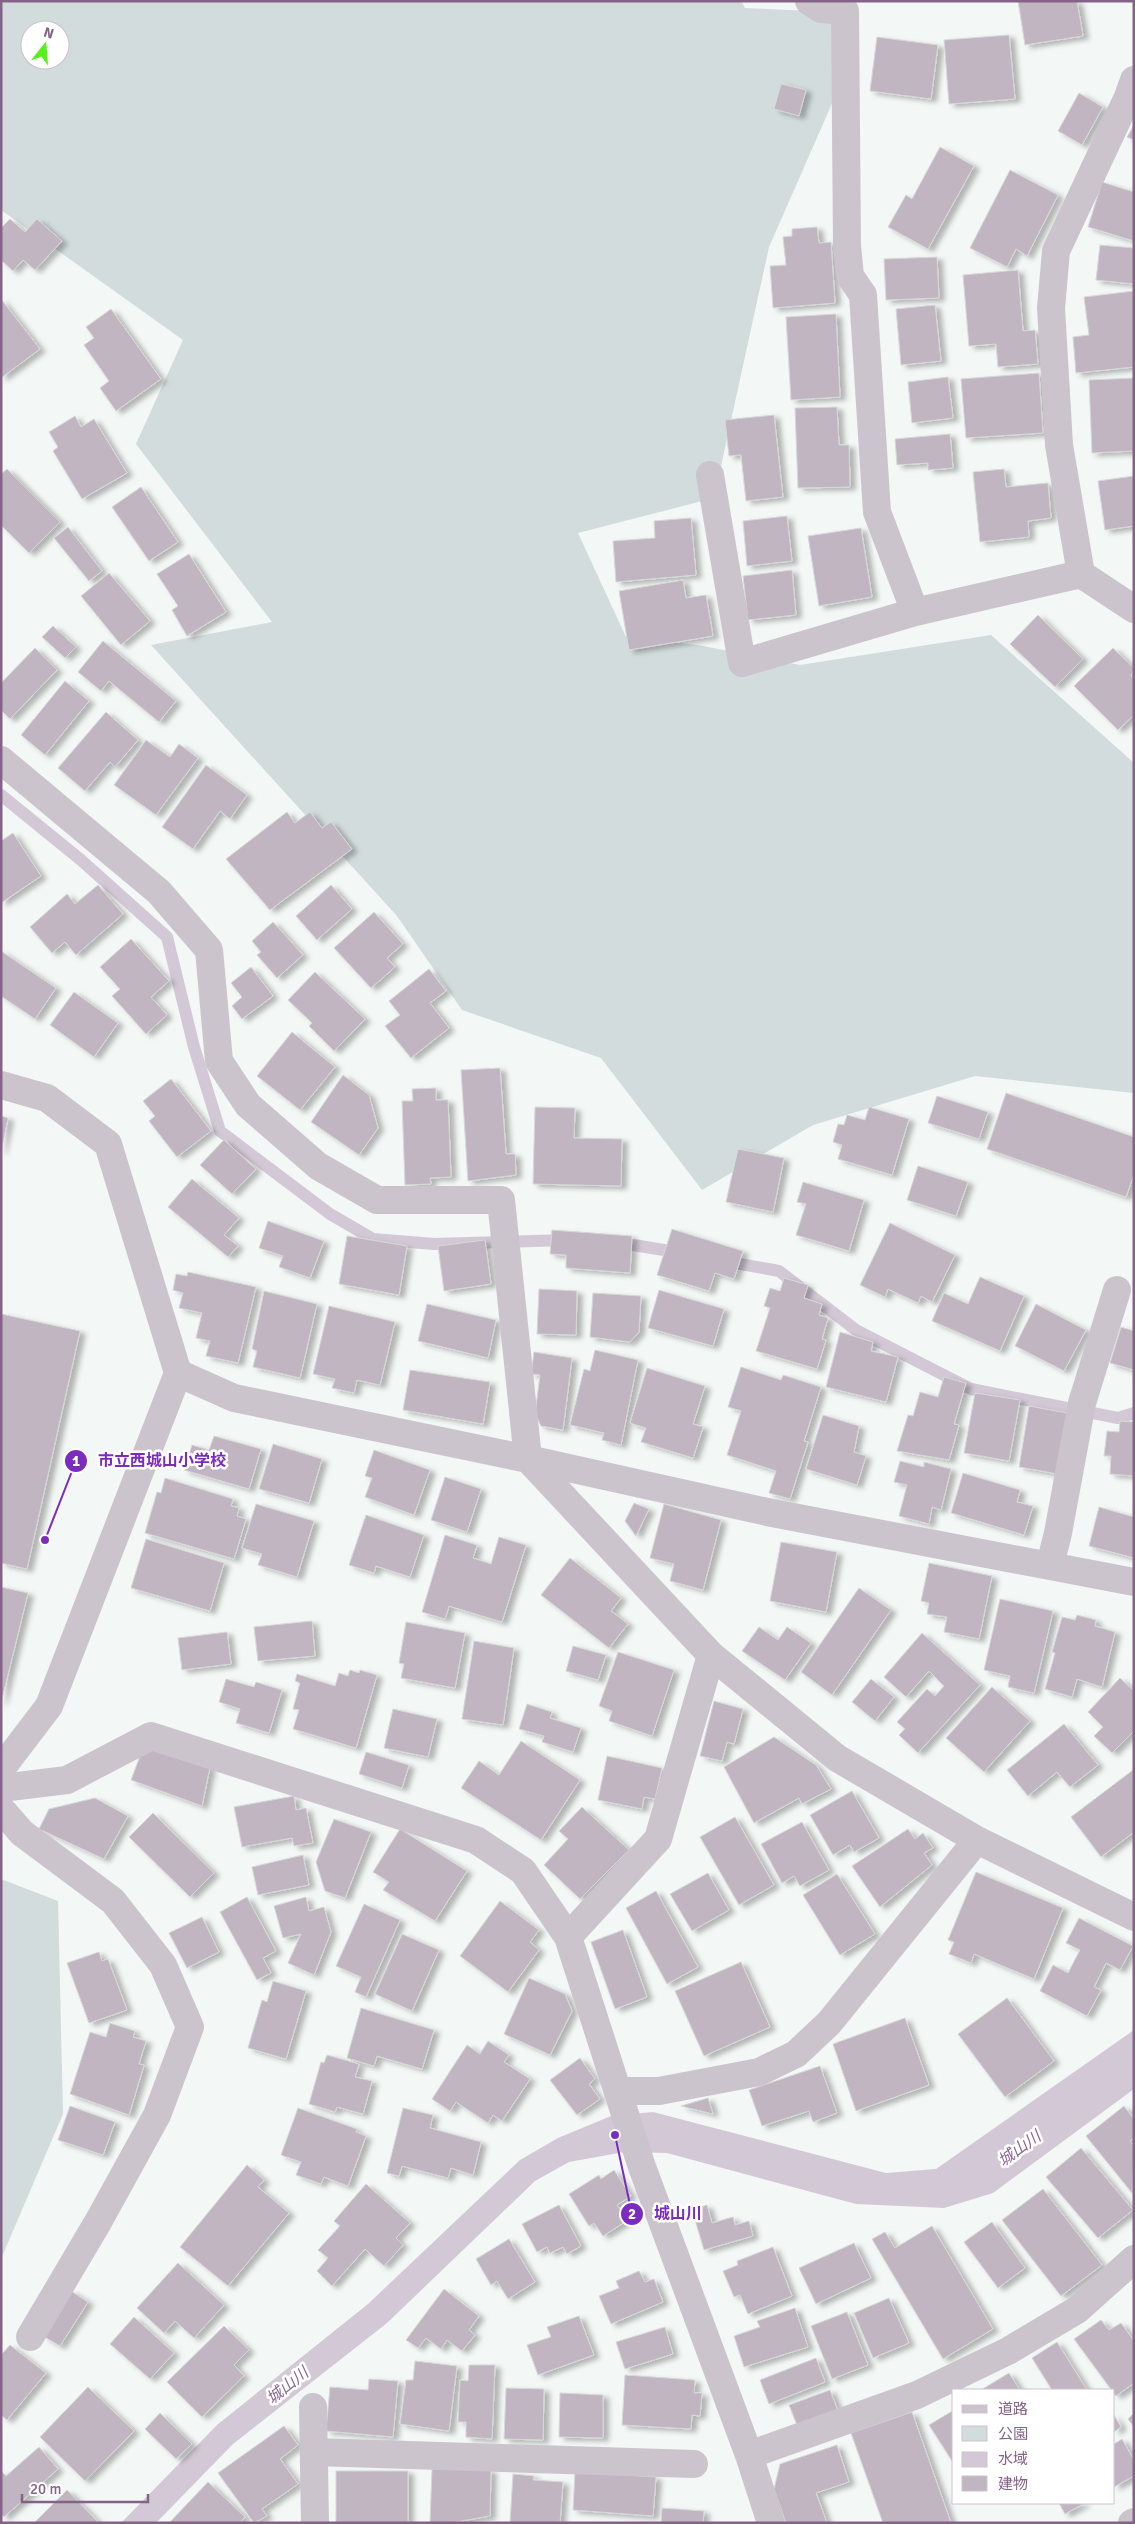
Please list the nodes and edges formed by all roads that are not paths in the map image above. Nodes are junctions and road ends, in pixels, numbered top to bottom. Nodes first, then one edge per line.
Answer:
1 (809, 1) edge
2 (1134, 80) edge
3 (710, 475) dead end
4 (1081, 574) junction
5 (1134, 609) edge
6 (915, 612) junction
7 (1, 760) edge
8 (1, 1085) edge
9 (1117, 1290) dead end
10 (178, 1373) junction
11 (528, 1459) junction
12 (1050, 1565) junction
13 (1134, 1582) edge
14 (711, 1655) junction
15 (1, 1769) edge
16 (1, 1788) edge
17 (1, 1809) edge
18 (977, 1840) junction
19 (1134, 1917) edge
20 (568, 1937) junction
21 (620, 2097) junction
22 (1134, 2260) edge
23 (30, 2337) dead end
24 (313, 2407) dead end
25 (314, 2452) junction
26 (749, 2455) junction
27 (694, 2464) dead end
28 (315, 2523) edge
29 (771, 2523) edge

1 - 6 street
2 - 4 street
3 - 6 street
4 - 5 street
4 - 6 street
7 - 11 street
8 - 10 street
9 - 12 street
10 - 11 street
10 - 15 street
11 - 12 street
11 - 14 street
12 - 13 street
14 - 18 street
14 - 20 street
16 - 20 street
17 - 23 street
18 - 19 street
18 - 21 street
20 - 21 street
21 - 26 street
22 - 26 street
24 - 25 street
25 - 27 street
25 - 28 street
26 - 29 street

